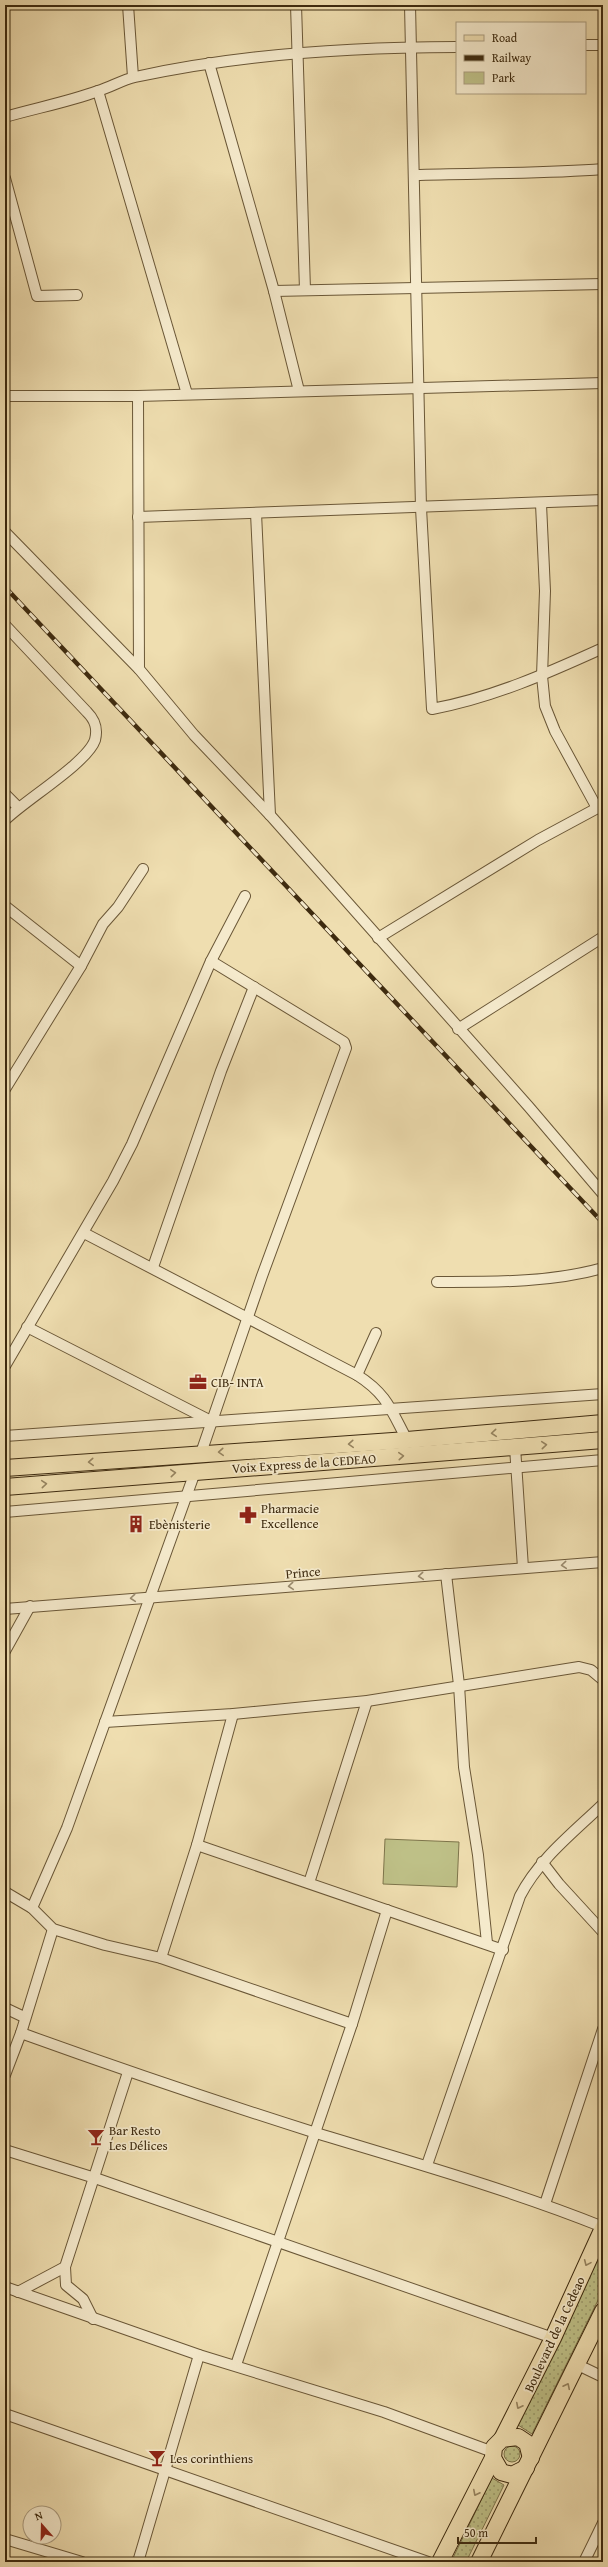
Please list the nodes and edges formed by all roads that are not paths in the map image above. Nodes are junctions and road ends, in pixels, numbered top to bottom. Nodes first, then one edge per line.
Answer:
1 (128, 5) edge
2 (296, 5) edge
3 (410, 5) edge
4 (586, 45) edge
5 (603, 45) edge
6 (411, 47) junction
7 (456, 47) edge
8 (297, 53) junction
9 (209, 63) junction
10 (133, 77) junction
11 (98, 91) junction
12 (5, 117) edge
13 (603, 170) edge
14 (414, 175) junction
15 (5, 178) edge
16 (603, 284) edge
17 (416, 288) junction
18 (305, 290) junction
19 (274, 291) junction
20 (77, 295) dead end
21 (603, 383) edge
22 (418, 388) junction
23 (299, 391) junction
24 (188, 394) junction
25 (5, 396) edge
26 (138, 396) junction
27 (603, 500) edge
28 (541, 504) junction
29 (421, 508) junction
30 (256, 513) junction
31 (138, 517) junction
32 (5, 532) edge
33 (5, 625) edge
34 (603, 648) edge
35 (139, 670) junction
36 (542, 676) junction
37 (5, 794) edge
38 (600, 806) edge
39 (18, 807) junction
40 (270, 815) junction
41 (5, 820) edge
42 (143, 869) dead end
43 (245, 896) dead end
44 (5, 906) edge
45 (603, 937) edge
46 (378, 938) junction
47 (210, 961) junction
48 (81, 966) junction
49 (254, 987) junction
50 (458, 1029) junction
51 (5, 1089) edge
52 (603, 1194) edge
53 (84, 1233) junction
54 (153, 1267) junction
55 (603, 1268) edge
56 (437, 1282) dead end
57 (249, 1318) junction
58 (27, 1327) junction
59 (376, 1333) dead end
60 (5, 1366) edge
61 (357, 1375) junction
62 (603, 1394) edge
63 (391, 1409) junction
64 (211, 1421) junction
65 (603, 1423) edge
66 (5, 1436) edge
67 (407, 1440) junction
68 (603, 1440) edge
69 (515, 1447) junction
70 (201, 1453) junction
71 (603, 1460) edge
72 (516, 1466) junction
73 (5, 1468) edge
74 (195, 1472) junction
75 (5, 1487) edge
76 (186, 1495) junction
77 (5, 1512) edge
78 (603, 1562) edge
79 (523, 1568) junction
80 (446, 1574) junction
81 (150, 1597) junction
82 (30, 1606) junction
83 (5, 1609) edge
84 (5, 1651) edge
85 (603, 1680) edge
86 (459, 1685) junction
87 (367, 1701) junction
88 (233, 1714) junction
89 (105, 1722) junction
90 (603, 1804) edge
91 (197, 1845) junction
92 (542, 1862) junction
93 (309, 1883) junction
94 (5, 1892) edge
95 (32, 1908) junction
96 (387, 1910) junction
97 (53, 1929) junction
98 (603, 1932) edge
99 (487, 1943) junction
100 (503, 1950) junction
101 (161, 1958) junction
102 (5, 2008) edge
103 (24, 2017) junction
104 (352, 2024) junction
105 (603, 2029) edge
106 (21, 2033) junction
107 (128, 2072) junction
108 (5, 2075) edge
109 (314, 2132) junction
110 (5, 2150) edge
111 (427, 2165) junction
112 (95, 2178) junction
113 (545, 2204) junction
114 (603, 2227) edge
115 (279, 2242) junction
116 (64, 2267) junction
117 (5, 2288) edge
118 (18, 2292) junction
119 (603, 2311) edge
120 (93, 2318) junction
121 (553, 2338) junction
122 (199, 2355) junction
123 (236, 2365) junction
124 (578, 2365) junction
125 (603, 2377) edge
126 (5, 2414) edge
127 (502, 2439) junction
128 (493, 2455) junction
129 (529, 2463) junction
130 (165, 2469) junction
131 (603, 2523) edge
132 (5, 2539) edge
133 (82, 2562) edge
134 (138, 2562) edge
135 (428, 2562) edge
136 (440, 2562) edge
137 (479, 2562) edge
138 (584, 2562) edge

1 - 10 street
2 - 8 street
3 - 6 street
4 - 5 street
6 - 7 street
6 - 8 street
6 - 14 street
8 - 9 street
8 - 18 street
9 - 10 street
9 - 19 street
10 - 11 street
11 - 12 street
11 - 24 street
13 - 14 street
14 - 17 street
15 - 20 street
16 - 17 street
17 - 18 street
17 - 22 street
18 - 19 street
19 - 23 street
21 - 22 street
22 - 23 street
22 - 29 street
23 - 24 street
24 - 26 street
25 - 26 street
26 - 31 street
27 - 28 street
28 - 29 street
28 - 36 street
29 - 30 street
29 - 36 street
30 - 31 street
30 - 40 street
31 - 35 street
32 - 35 street
33 - 39 street
34 - 36 street
35 - 40 street
36 - 38 street
37 - 39 street
38 - 46 street
39 - 41 street
40 - 46 street
42 - 48 street
43 - 47 street
44 - 48 street
45 - 50 street
46 - 50 street
47 - 49 street
47 - 53 street
48 - 51 street
49 - 54 street
49 - 57 street
50 - 52 street
53 - 54 street
53 - 58 street
54 - 57 street
55 - 56 street
57 - 61 street
57 - 64 street
58 - 60 street
58 - 64 street
59 - 61 street
61 - 63 street
62 - 63 street
63 - 64 street
63 - 67 street
64 - 66 street
64 - 70 street
65 -> 67 main road
67 -> 70 main road
69 -> 68 main road, Voix Express de la CEDEAO
69 - 72 street
74 -> 69 main road, Voix Express de la CEDEAO
70 -> 73 main road
71 - 72 street
72 - 76 street
72 - 79 street
75 -> 74 main road, Voix Express de la CEDEAO
74 - 76 street
76 - 77 street
76 - 81 street
78 -> 79 street, Prince
79 - 80 street, Prince
80 -> 81 street, Prince
80 - 86 street
81 -> 82 street, Prince
81 - 89 street
82 - 83 street, Prince
82 - 84 street
85 - 86 street
86 - 87 street
86 - 99 street
87 - 88 street
87 - 93 street
88 - 89 street
88 - 91 street
89 - 95 street
90 - 92 street
91 - 93 street
91 - 101 street
92 - 98 street
92 - 100 street
93 - 96 street
94 - 95 street
95 - 97 street
96 - 99 street
96 - 104 street
97 - 101 street
97 - 103 street
99 - 100 street
100 - 111 street
101 - 104 street
102 - 103 street
103 - 106 street
104 - 109 street
105 - 113 street
106 - 107 street
106 - 108 street
107 - 109 street
107 - 112 street
109 - 111 street
109 - 115 street
110 - 112 street
111 - 113 street
112 - 115 street
112 - 116 street
113 - 114 street
114 -> 121 main road, Boulevard de la Cedeao
115 - 121 street
115 - 123 street
116 - 118 street
116 - 120 street
117 - 118 street
118 - 120 street
119 - 124 main road
120 - 122 street
121 -> 127 main road, Boulevard de la Cedeao
122 - 123 street
122 - 130 street
123 - 128 street
124 - 125 street
129 -> 124 main road
126 - 130 street
127 - 128 main road, Boulevard de la Cedeao
127 - 129 main road
128 - 129 main road
128 -> 136 main road, Boulevard de la Cedeao
129 - 137 main road
130 - 134 street
130 - 135 street
131 - 138 street
132 - 133 street

